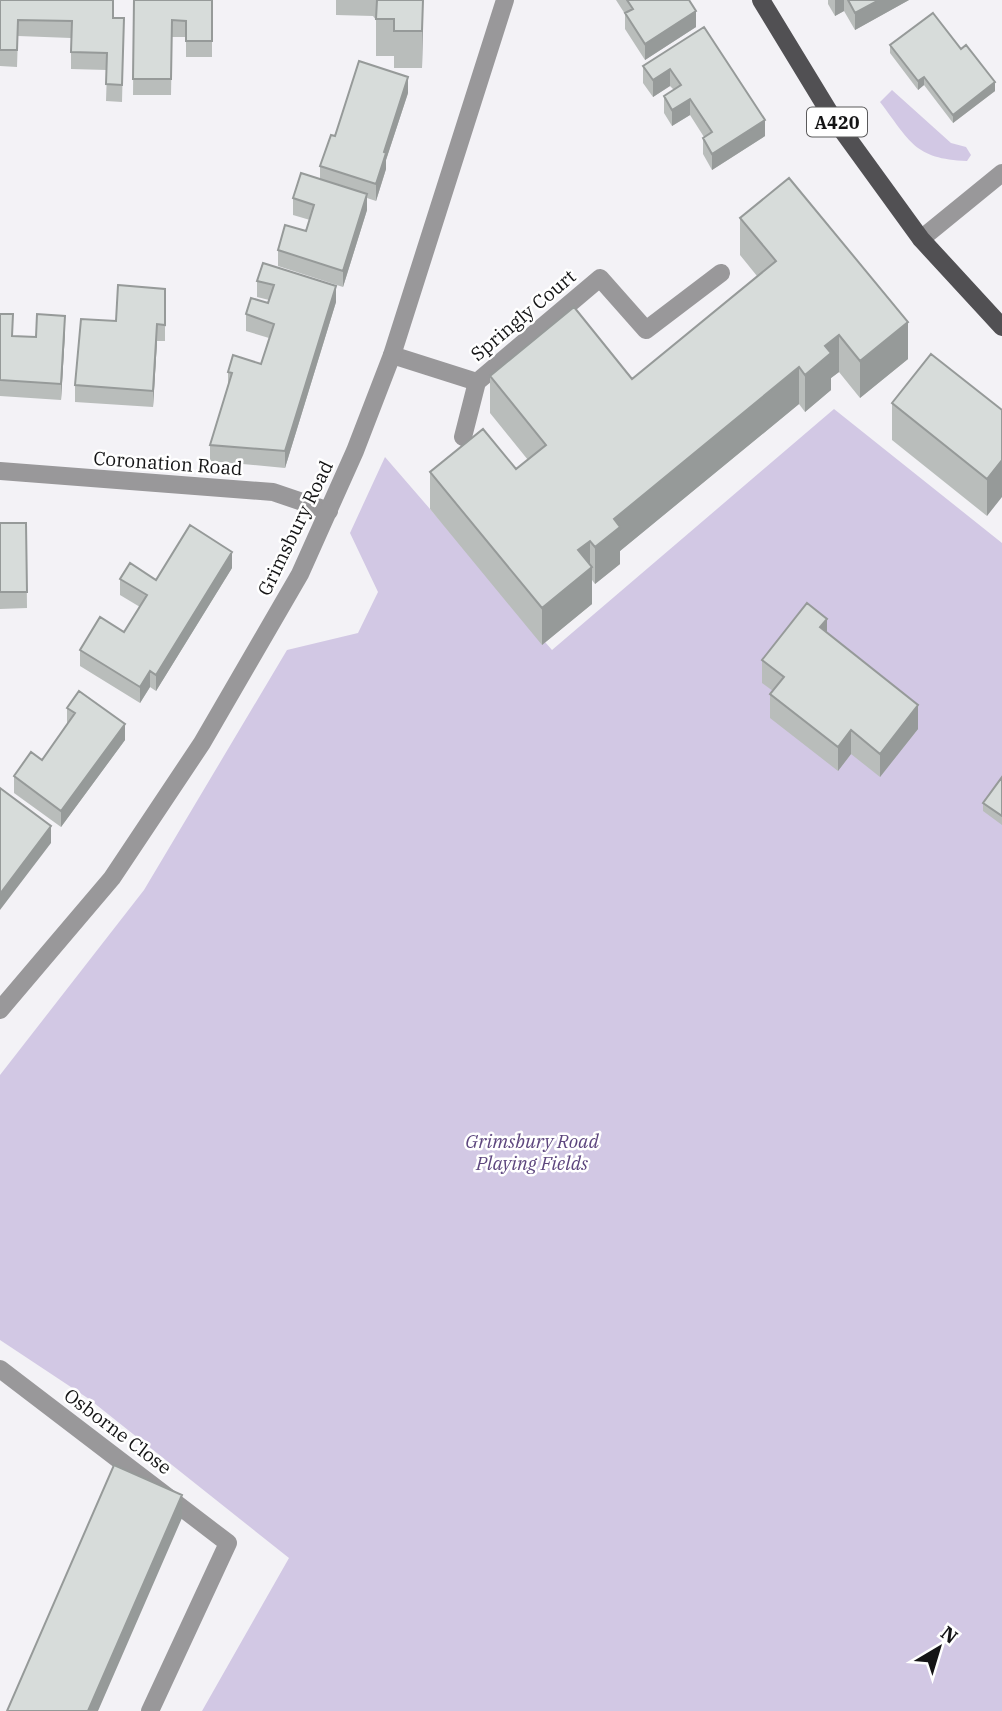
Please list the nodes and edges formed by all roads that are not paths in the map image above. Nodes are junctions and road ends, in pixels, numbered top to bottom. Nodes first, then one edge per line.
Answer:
1 (505, 0) edge
2 (761, 0) edge
3 (1002, 173) edge
4 (921, 239) junction
5 (721, 273) dead end
6 (1002, 327) edge
7 (392, 355) junction
8 (477, 382) junction
9 (463, 437) dead end
10 (0, 471) edge
11 (329, 511) junction
12 (0, 1010) edge
13 (0, 1368) edge
14 (150, 1711) edge

1 - 7 street, Grimsbury Road
2 - 4 main road, A420
3 - 4 street
4 - 6 main road, A420
5 - 8 street, Springly Court
7 - 8 street, Springly Court
7 - 11 street, Grimsbury Road
8 - 9 street, Springly Court
10 - 11 street, Coronation Road
11 - 12 street, Grimsbury Road
13 - 14 street, Osborne Close

